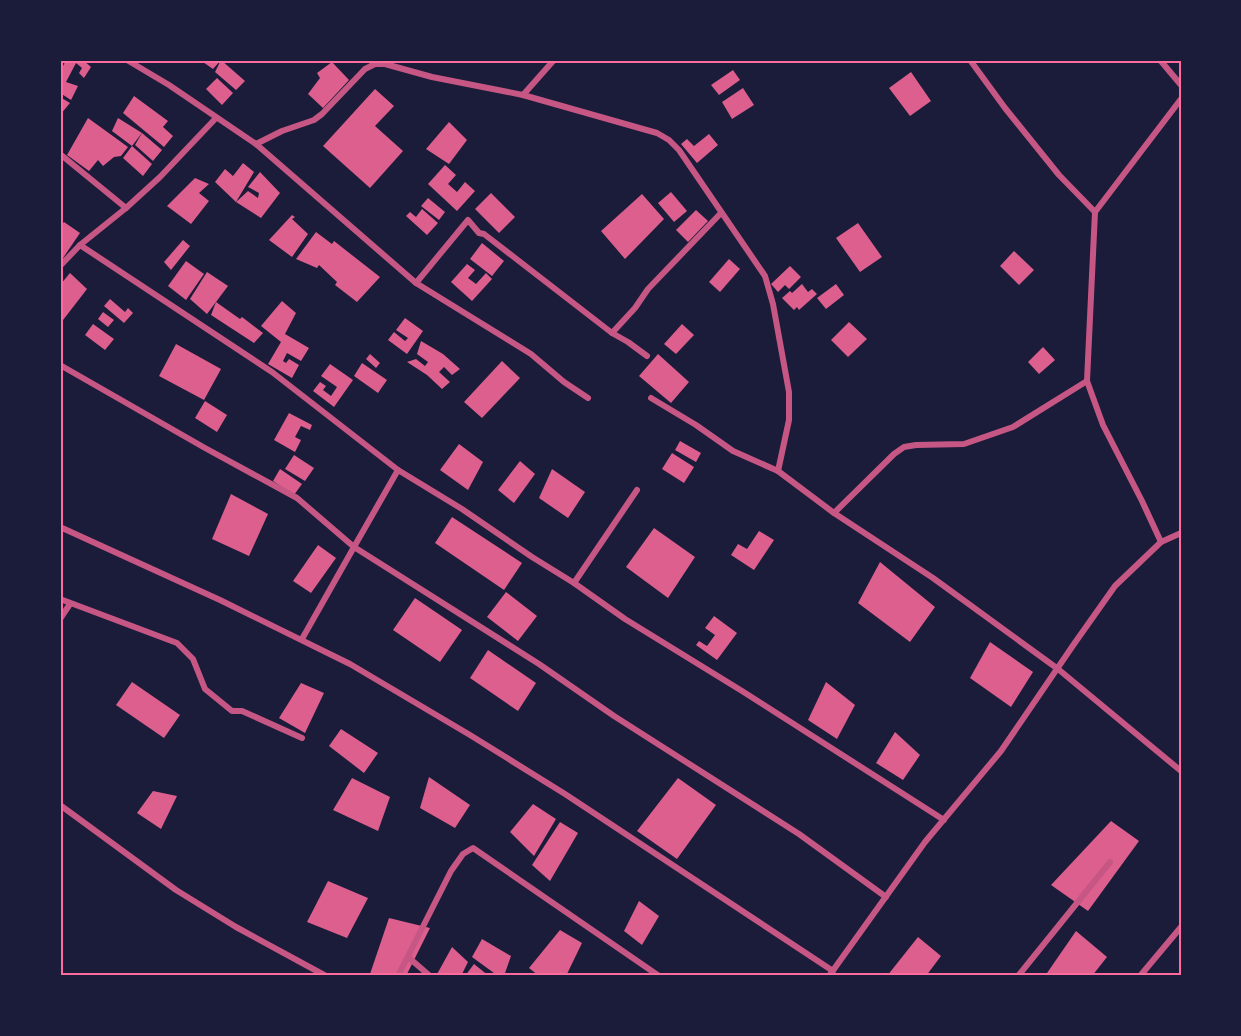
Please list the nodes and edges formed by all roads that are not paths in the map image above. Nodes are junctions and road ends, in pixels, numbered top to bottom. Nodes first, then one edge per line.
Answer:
1 (127, 60) edge
2 (554, 60) edge
3 (970, 60) edge
4 (1160, 60) edge
5 (1181, 85) edge
6 (524, 95) junction
7 (1181, 99) edge
8 (216, 118) junction
9 (256, 144) junction
10 (60, 154) edge
11 (126, 208) junction
12 (1095, 212) junction
13 (721, 213) junction
14 (80, 245) junction
15 (60, 266) edge
16 (416, 283) junction
17 (612, 333) junction
18 (647, 356) dead end
19 (60, 365) edge
20 (1087, 381) junction
21 (588, 398) dead end
22 (651, 398) dead end
23 (398, 470) junction
24 (778, 471) junction
25 (637, 490) dead end
26 (834, 513) junction
27 (60, 527) edge
28 (1181, 533) edge
29 (1161, 542) junction
30 (354, 547) junction
31 (574, 583) junction
32 (60, 599) edge
33 (70, 604) junction
34 (60, 619) edge
35 (302, 639) junction
36 (1058, 669) junction
37 (302, 738) dead end
38 (1181, 771) edge
39 (60, 805) edge
40 (944, 820) junction
41 (1110, 862) dead end
42 (886, 897) junction
43 (1181, 927) edge
44 (408, 957) junction
45 (831, 974) edge
46 (326, 976) edge
47 (398, 976) edge
48 (430, 976) edge
49 (660, 976) edge
50 (1018, 976) edge
51 (1140, 976) edge

1 - 8 street
2 - 6 street
3 - 12 street
4 - 5 street
6 - 9 street
6 - 13 street
7 - 12 street
8 - 9 street
8 - 11 street
9 - 16 street
10 - 11 street
11 - 14 street
12 - 20 street
13 - 17 street
13 - 24 street
14 - 15 street
14 - 23 street
16 - 17 street
16 - 21 street
17 - 18 street
19 - 30 street
20 - 26 street
20 - 29 street
22 - 24 street
23 - 30 street
23 - 31 street
24 - 26 street
25 - 31 street
26 - 36 street
27 - 35 street
28 - 29 street
29 - 36 street
30 - 35 street
30 - 42 street
31 - 40 street
32 - 33 street
33 - 34 street
33 - 37 street
35 - 45 street
36 - 38 street
36 - 40 street
39 - 46 street
40 - 42 street
41 - 50 street
42 - 45 street
43 - 51 street
44 - 47 street
44 - 48 street
44 - 49 street

